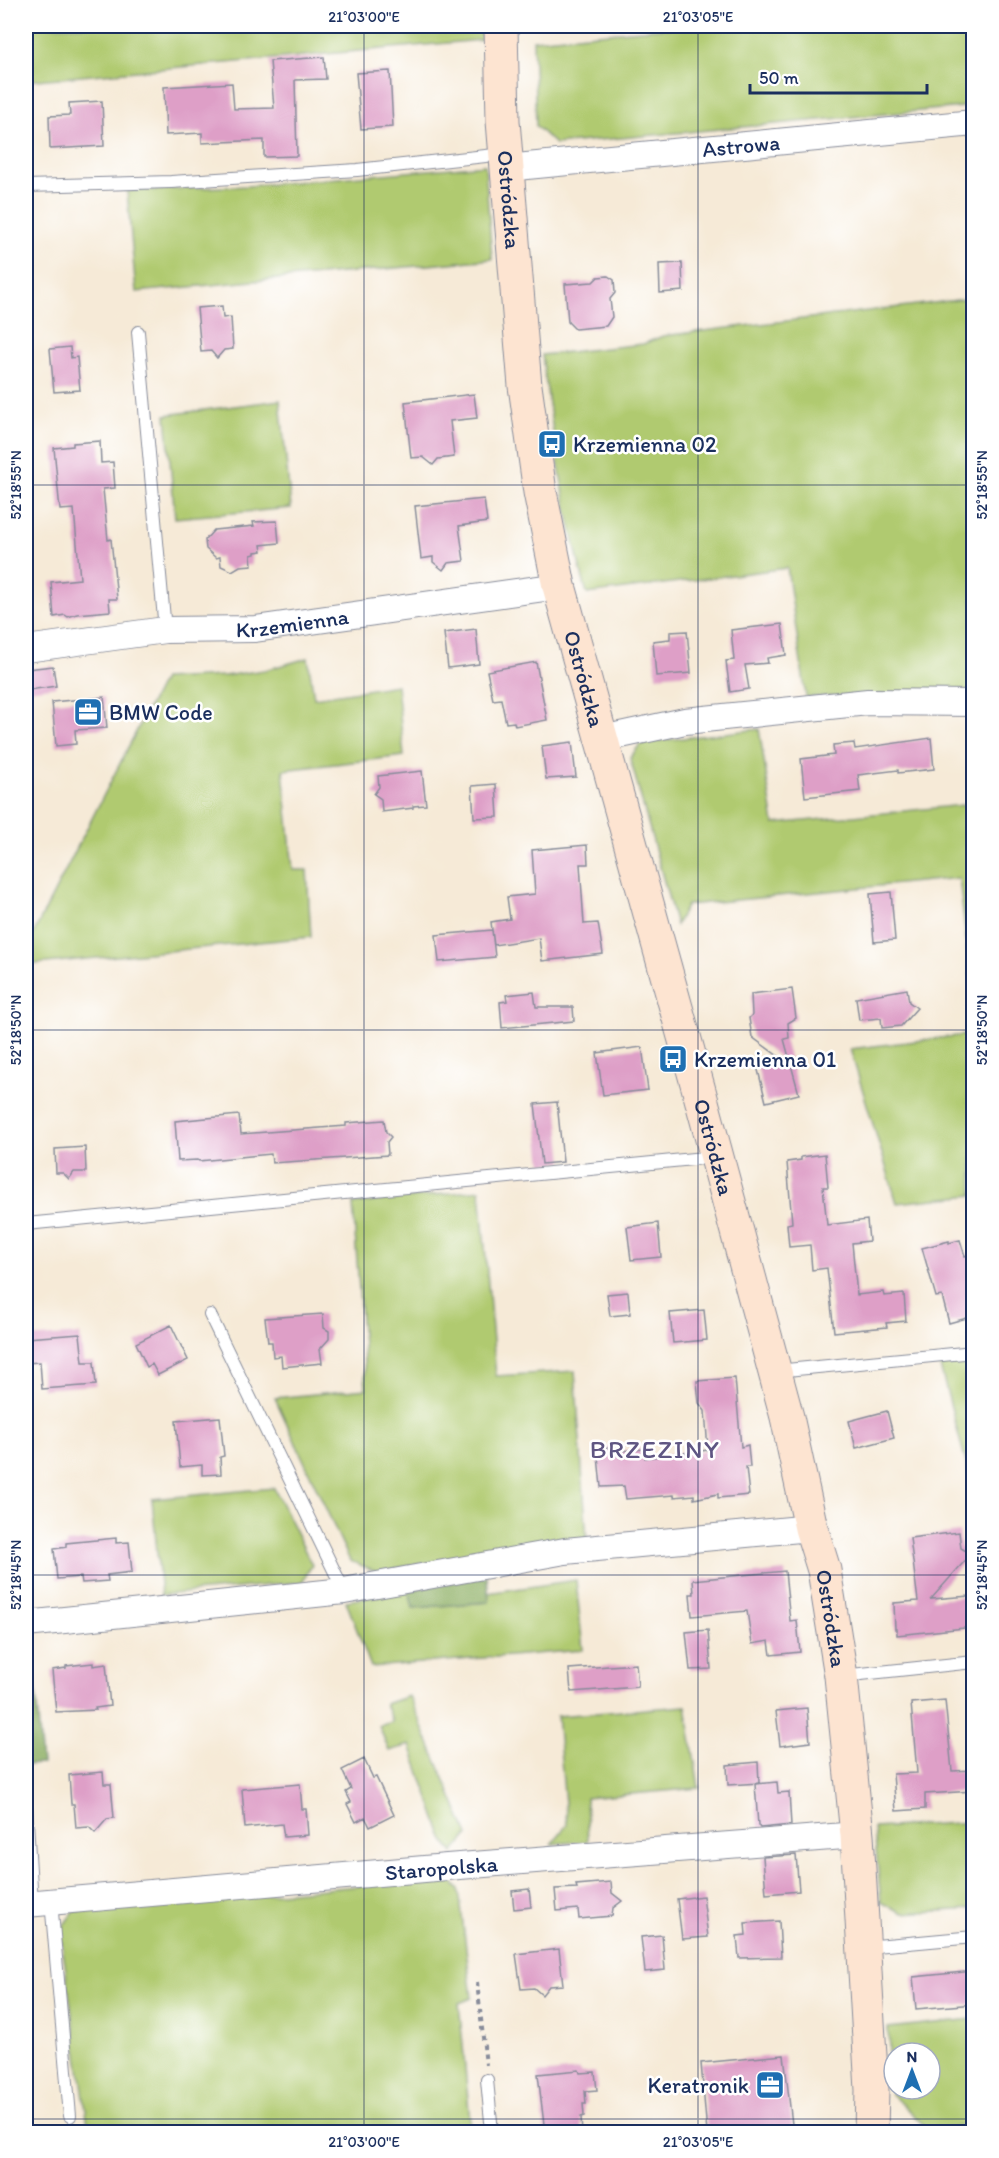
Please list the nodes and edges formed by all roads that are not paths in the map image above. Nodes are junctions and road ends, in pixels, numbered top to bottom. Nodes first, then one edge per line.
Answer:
1 (501, 26) edge
2 (974, 123) edge
3 (506, 161) junction
4 (26, 186) edge
5 (138, 332) dead end
6 (560, 586) junction
7 (165, 630) junction
8 (26, 649) edge
9 (974, 703) edge
10 (602, 739) junction
11 (717, 1157) junction
12 (26, 1224) edge
13 (210, 1315) dead end
14 (974, 1352) edge
15 (774, 1371) junction
16 (811, 1528) junction
17 (344, 1591) junction
18 (26, 1624) edge
19 (974, 1662) edge
20 (841, 1676) junction
21 (26, 1806) edge
22 (857, 1835) junction
23 (36, 1903) edge
24 (974, 1938) edge
25 (864, 1948) junction
26 (487, 2080) road end
27 (70, 2116) dead end
28 (492, 2133) edge
29 (871, 2133) edge

1 - 3 street, Ostródzka
2 - 3 street, Astrowa
3 - 4 lane
3 - 6 street, Ostródzka
5 - 7 lane
6 - 7 street, Krzemienna
6 - 10 street, Ostródzka
7 - 8 street, Krzemienna
9 - 10 street
10 - 11 street, Ostródzka
11 - 12 lane
11 - 15 street, Ostródzka
13 - 17 lane
14 - 15 lane
15 - 16 street, Ostródzka
16 - 17 street
16 - 20 street, Ostródzka
17 - 18 street
19 - 20 lane
20 - 22 street, Ostródzka
21 - 23 lane
22 - 23 street, Staropolska
22 - 25 street, Ostródzka
23 - 27 lane
24 - 25 lane
25 - 29 street, Ostródzka
26 - 28 lane

